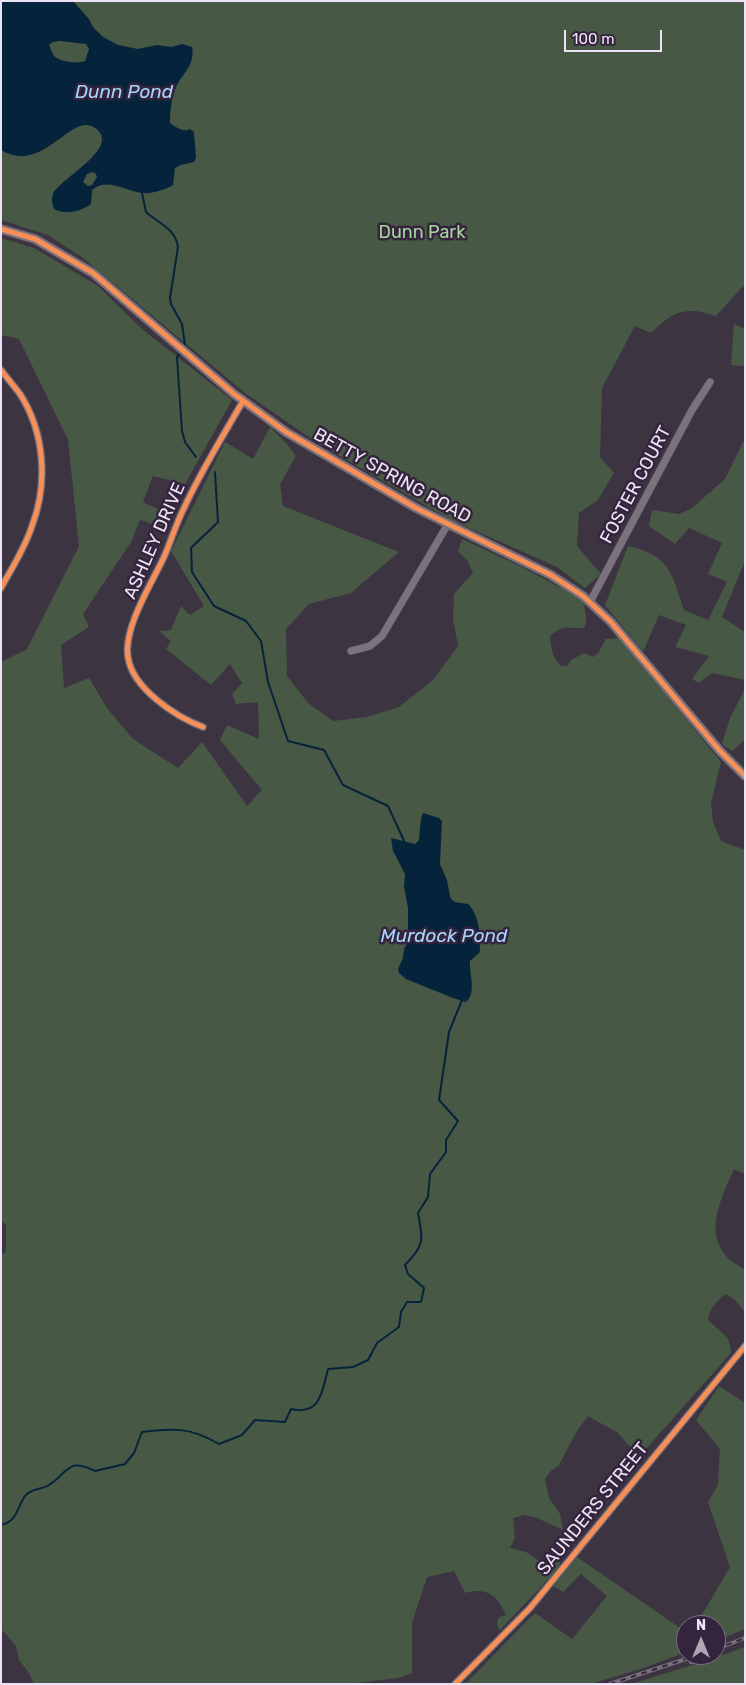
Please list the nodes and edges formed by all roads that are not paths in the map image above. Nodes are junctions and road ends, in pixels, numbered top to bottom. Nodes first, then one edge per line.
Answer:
1 (1, 229) edge
2 (1, 370) edge
3 (710, 382) dead end
4 (243, 401) junction
5 (448, 524) junction
6 (1, 588) edge
7 (590, 602) junction
8 (351, 652) dead end
9 (203, 727) dead end
10 (745, 776) edge
11 (745, 1346) edge
12 (455, 1684) edge

1 - 4 street, BETTY SPRING ROAD
2 - 6 street
3 - 7 street, FOSTER COURT
4 - 5 street, BETTY SPRING ROAD
4 - 9 street, ASHLEY DRIVE
5 - 7 street, BETTY SPRING ROAD
5 - 8 street
7 - 10 street, BETTY SPRING ROAD
11 - 12 street, SAUNDERS STREET

